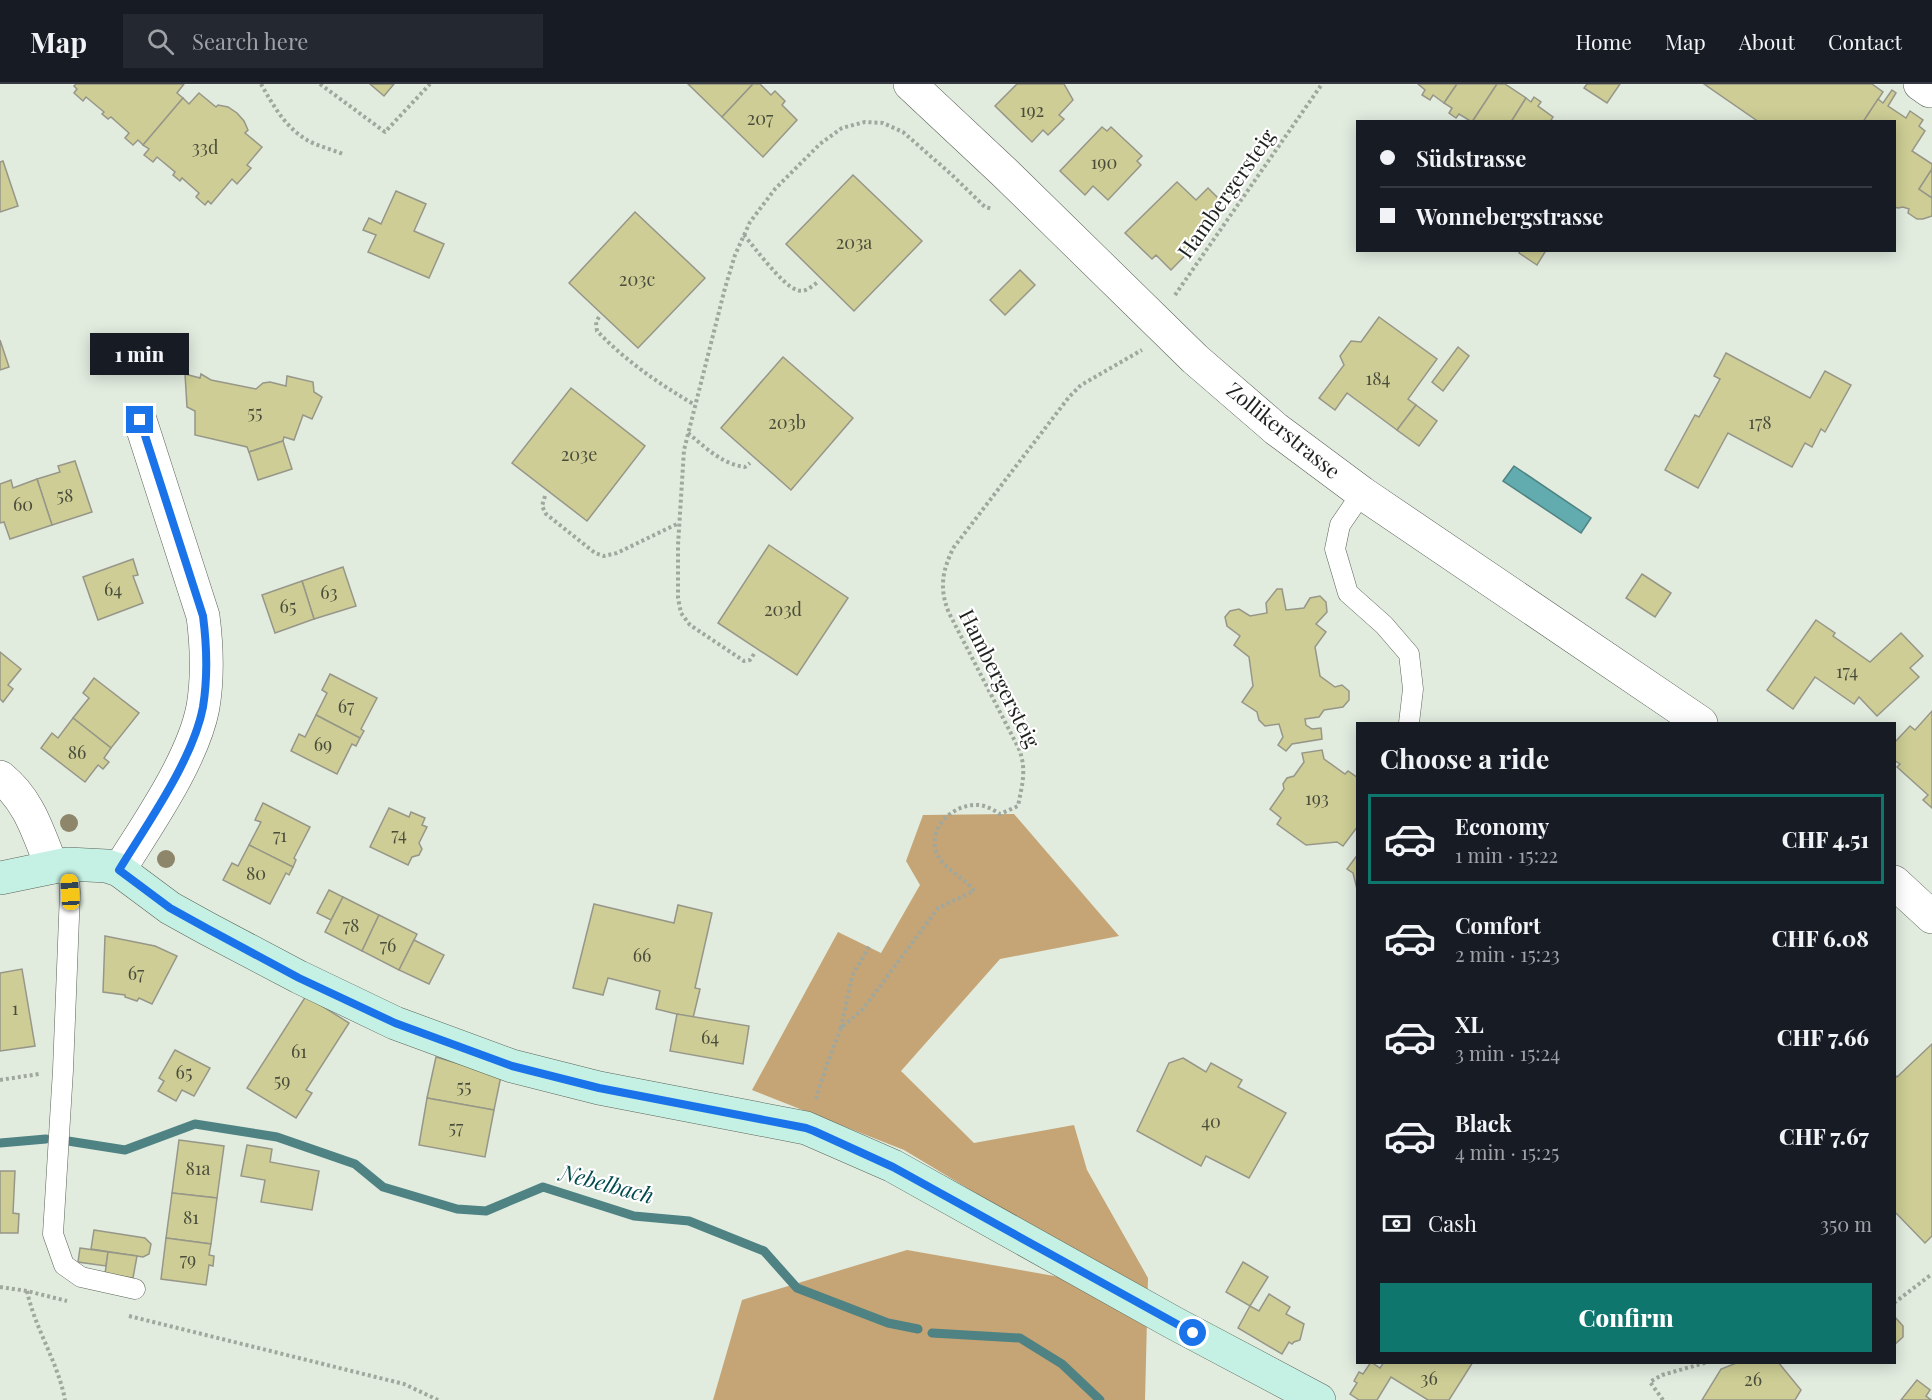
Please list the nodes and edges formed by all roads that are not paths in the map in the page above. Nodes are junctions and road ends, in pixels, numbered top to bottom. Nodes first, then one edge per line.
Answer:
1 (910, 84) edge
2 (1920, 84) edge
3 (1932, 87) edge
4 (140, 420) dead end
5 (1362, 493) junction
6 (1694, 721) edge
7 (1409, 722) edge
8 (0, 777) edge
9 (84, 866) junction
10 (0, 878) edge
11 (1896, 884) edge
12 (1932, 917) edge
13 (135, 1289) dead end
14 (1313, 1398) edge

1 - 5 street, Zollikerstrasse
2 - 3 street
4 - 9 street
5 - 6 street, Zollikerstrasse
5 - 7 lane
8 - 9 street
9 - 10 street
9 - 13 lane
9 - 14 street
11 - 12 street

